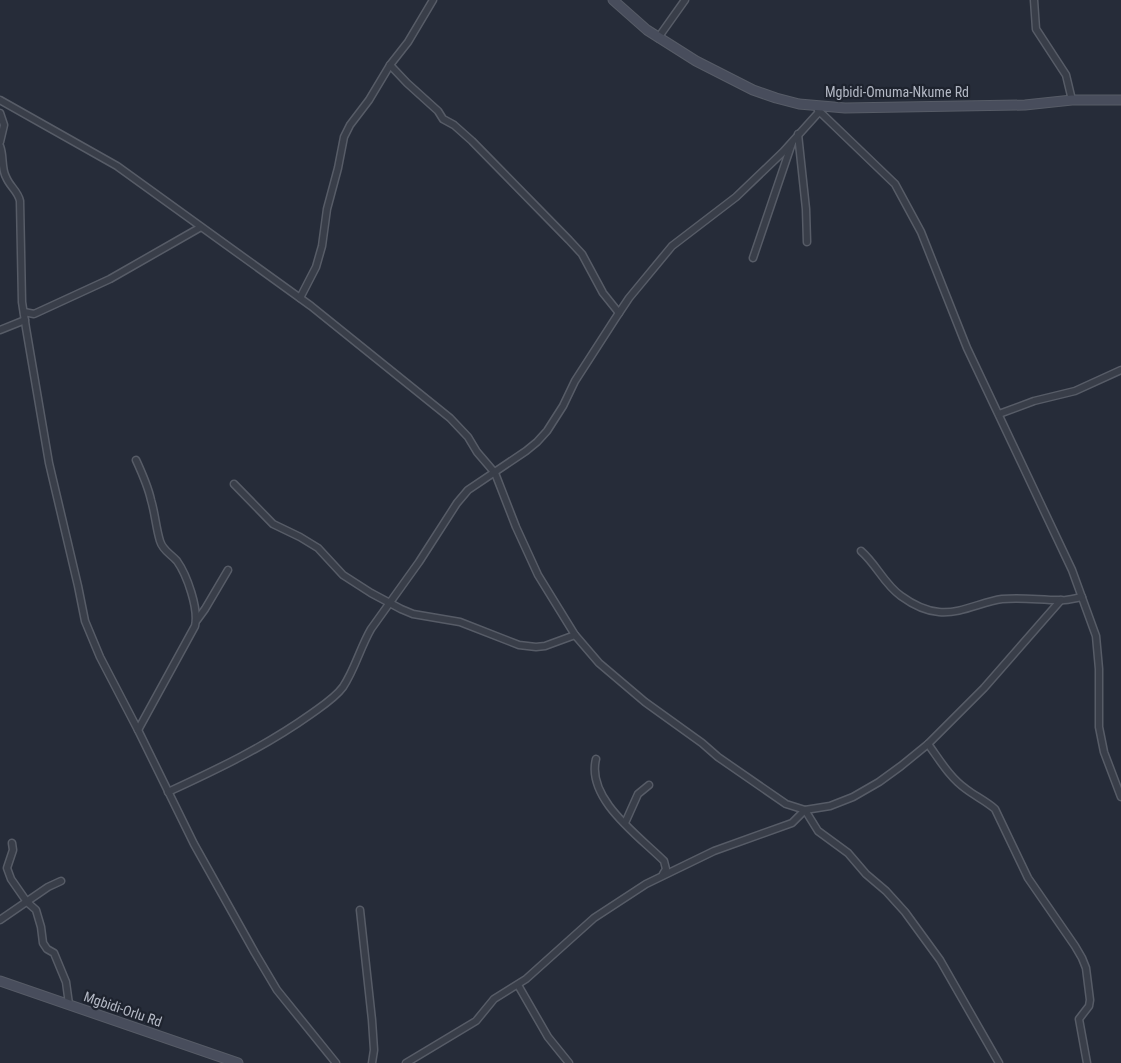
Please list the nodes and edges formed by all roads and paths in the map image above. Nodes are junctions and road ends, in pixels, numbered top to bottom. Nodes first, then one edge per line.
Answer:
1 (433, 0) edge
2 (613, 0) edge
3 (685, 0) edge
4 (1034, 0) edge
5 (658, 38) junction
6 (390, 65) junction
7 (0, 100) edge
8 (1072, 100) junction
9 (1121, 100) edge
10 (817, 109) junction
11 (0, 113) edge
12 (798, 134) junction
13 (792, 141) junction
14 (0, 144) edge
15 (201, 227) junction
16 (807, 242) dead end
17 (753, 258) dead end
18 (300, 298) junction
19 (24, 312) junction
20 (619, 313) junction
21 (34, 314) junction
22 (24, 320) junction
23 (26, 328) junction
24 (0, 330) edge
25 (1121, 370) edge
26 (999, 414) junction
27 (136, 460) dead end
28 (495, 473) junction
29 (234, 484) dead end
30 (861, 551) dead end
31 (228, 570) dead end
32 (1082, 597) junction
33 (1061, 600) junction
34 (390, 603) junction
35 (197, 620) junction
36 (575, 635) junction
37 (138, 730) junction
38 (928, 744) junction
39 (596, 759) dead end
40 (649, 785) dead end
41 (168, 792) junction
42 (1121, 797) edge
43 (805, 810) junction
44 (625, 823) junction
45 (12, 843) dead end
46 (662, 875) junction
47 (61, 881) dead end
48 (27, 902) junction
49 (360, 910) dead end
50 (0, 920) edge
51 (0, 981) edge
52 (518, 985) junction
53 (69, 1004) junction
54 (214, 1059) edge
55 (238, 1063) edge
56 (336, 1063) edge
57 (372, 1063) edge
58 (406, 1063) edge
59 (569, 1063) edge
60 (999, 1063) edge
61 (1087, 1063) edge

1 - 6 street
2 - 5 street, Mgbidi-Omuma-Nkume Rd
3 - 5 street
4 - 8 street
5 - 10 street, Mgbidi-Omuma-Nkume Rd
6 - 18 street
6 - 20 street
7 - 15 street
8 - 9 street, Mgbidi-Omuma-Nkume Rd
8 - 10 street, Mgbidi-Omuma-Nkume Rd
10 - 12 street
10 - 26 street
11 - 14 street
12 - 13 street
12 - 16 street
13 - 17 street
13 - 20 street
14 - 19 street
15 - 18 street
15 - 21 street
18 - 28 street
19 - 21 street
19 - 22 street
20 - 28 street
21 - 23 street
22 - 23 street
22 - 24 street
23 - 37 street
25 - 26 street
26 - 32 street
27 - 35 street
28 - 34 street
28 - 36 street
29 - 34 street
30 - 33 street
31 - 35 street
32 - 33 street
32 - 42 street
33 - 38 street
34 - 36 street
34 - 41 street
35 - 37 street
36 - 43 street
37 - 41 street
38 - 43 street
38 - 61 street
39 - 44 street
40 - 44 street
41 - 56 street
43 - 46 street
43 - 60 street
44 - 46 street
45 - 48 street
46 - 52 street
47 - 48 street
48 - 50 street
48 - 53 street
49 - 57 street
51 - 53 street, Mgbidi-Orlu Rd
52 - 58 street
52 - 59 street
53 - 54 street, Mgbidi-Orlu Rd
54 - 55 street, Mgbidi-Orlu Rd

